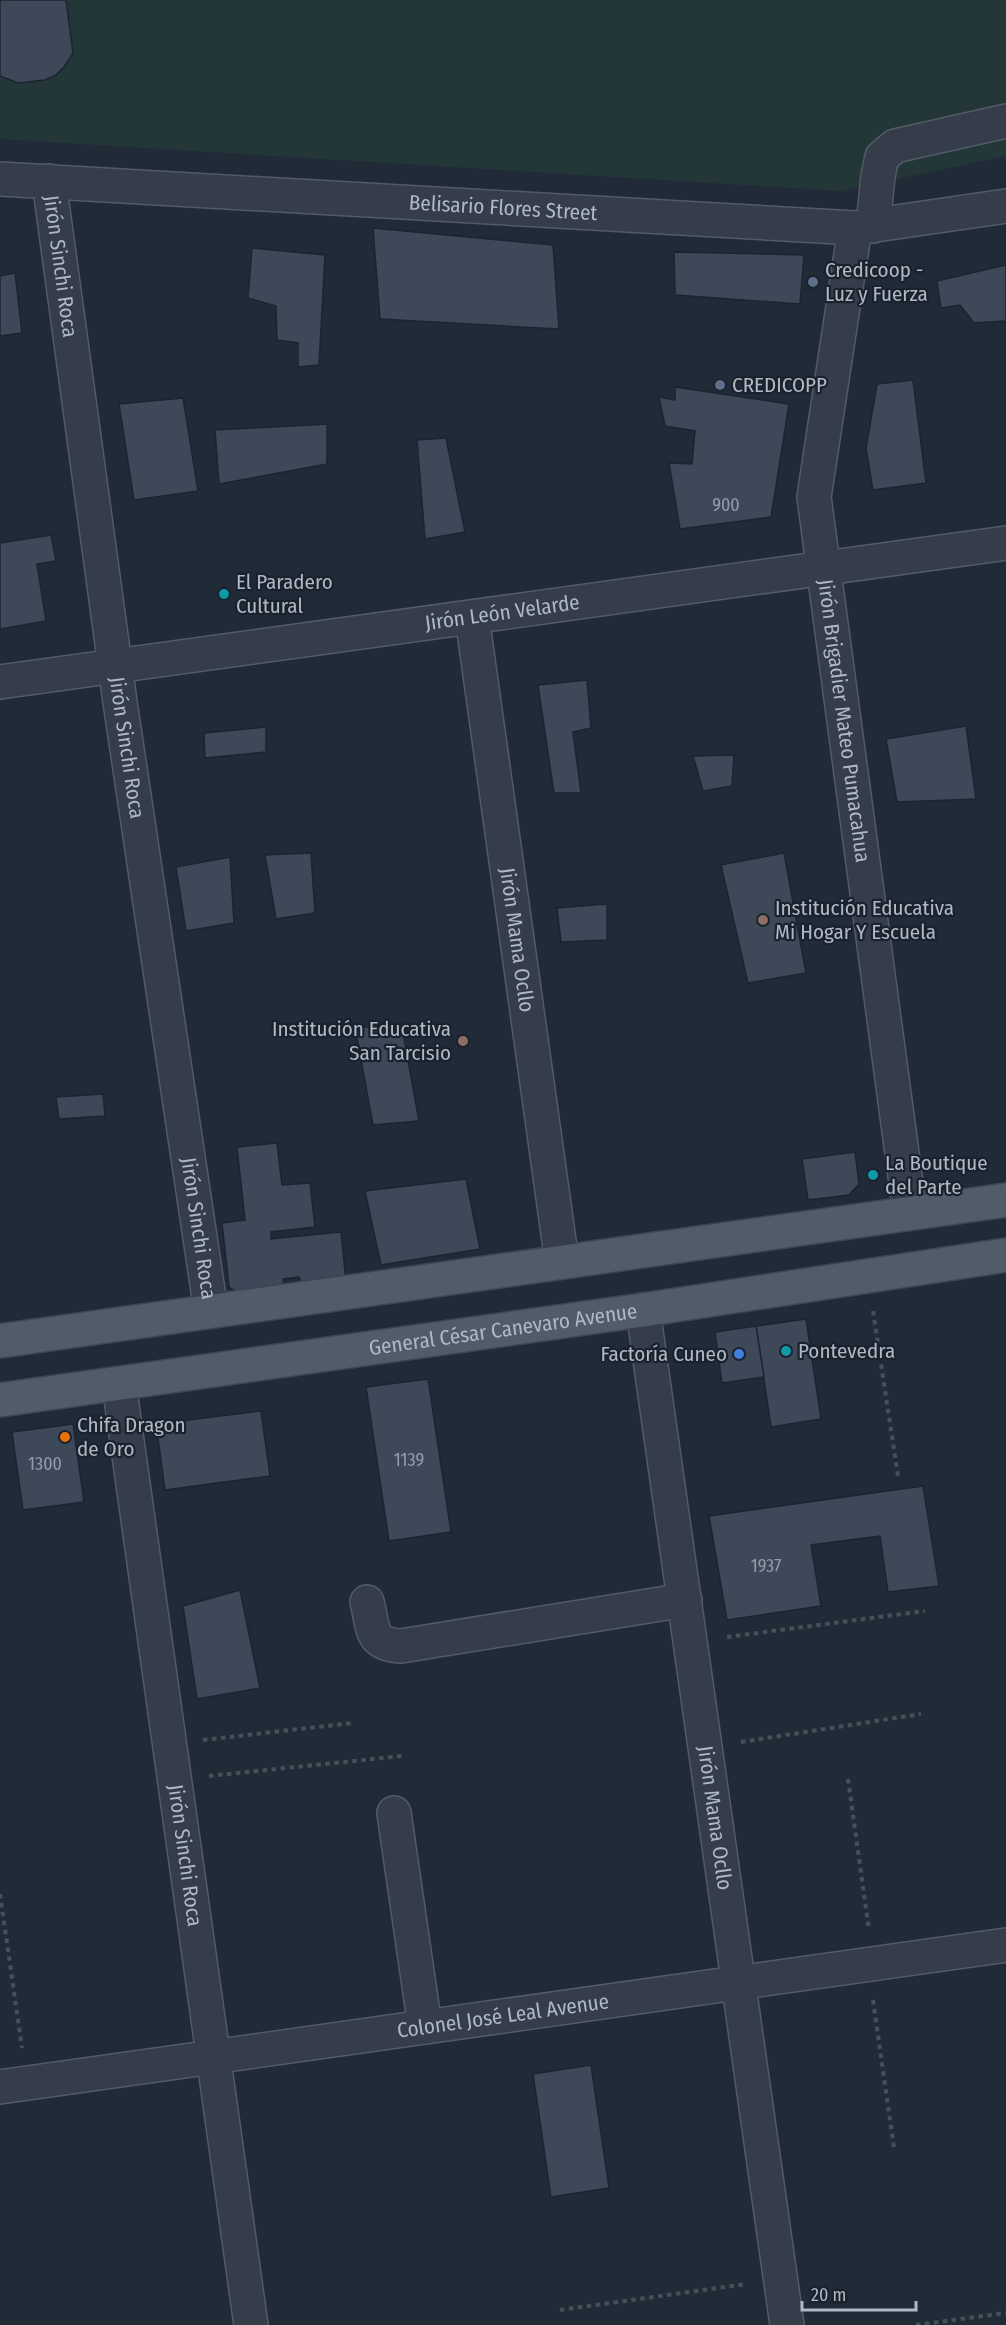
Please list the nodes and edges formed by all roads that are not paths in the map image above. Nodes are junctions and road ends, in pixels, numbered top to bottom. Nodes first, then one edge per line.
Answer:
1 (1006, 121) edge
2 (0, 179) edge
3 (49, 181) junction
4 (1006, 206) edge
5 (864, 227) junction
6 (1006, 543) edge
7 (822, 569) junction
8 (472, 617) junction
9 (115, 666) junction
10 (0, 682) edge
11 (1006, 1200) edge
12 (910, 1214) junction
13 (1006, 1255) edge
14 (562, 1262) junction
15 (643, 1310) junction
16 (211, 1311) junction
17 (0, 1341) edge
18 (119, 1384) junction
19 (0, 1400) edge
20 (685, 1600) junction
21 (367, 1602) dead end
22 (394, 1813) dead end
23 (1006, 1945) edge
24 (738, 1983) junction
25 (425, 2026) junction
26 (212, 2057) junction
27 (13, 2085) edge
28 (251, 2325) edge
29 (787, 2325) edge

1 - 5 street, Jirón Brigadier Mateo Pumacahua
2 - 3 street, Belisario Flores Street
3 - 5 street, Belisario Flores Street
3 - 9 street, Jirón Sinchi Roca
4 - 5 street, Belisario Flores Street
5 - 7 street, Jirón Brigadier Mateo Pumacahua
6 - 7 street, Jirón León Velarde
7 - 8 street, Jirón León Velarde
7 - 12 street, Jirón Brigadier Mateo Pumacahua
8 - 9 street, Jirón León Velarde
8 - 14 street, Jirón Mama Ocllo
9 - 10 street, Jirón León Velarde
9 - 16 street, Jirón Sinchi Roca
11 - 12 main road
12 - 14 main road
13 - 15 main road, General César Canevaro Avenue
14 - 16 main road
15 - 18 main road, General César Canevaro Avenue
15 - 20 street, Jirón Mama Ocllo
16 - 17 main road
18 - 19 main road, General César Canevaro Avenue
18 - 26 street, Jirón Sinchi Roca
20 - 21 street
20 - 24 street, Jirón Mama Ocllo
22 - 25 street
23 - 24 street, Colonel José Leal Avenue
24 - 25 street, Colonel José Leal Avenue
24 - 29 street, Jirón Mama Ocllo
25 - 26 street, Colonel José Leal Avenue
26 - 27 street, Colonel José Leal Avenue
26 - 28 street, Jirón Sinchi Roca

